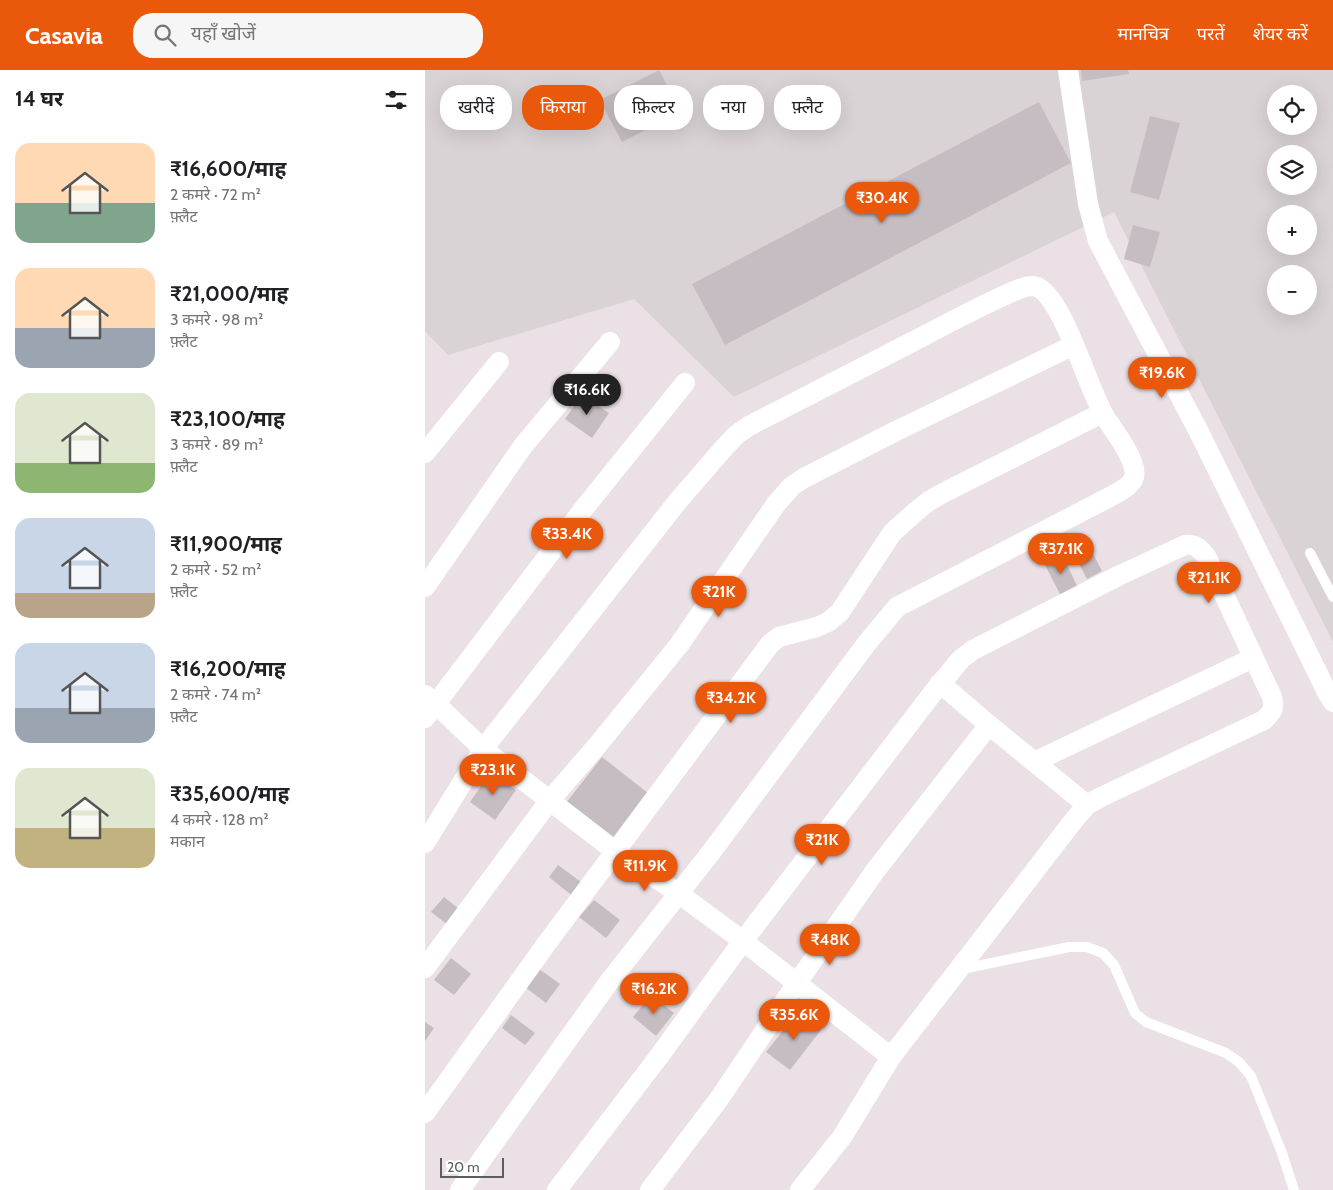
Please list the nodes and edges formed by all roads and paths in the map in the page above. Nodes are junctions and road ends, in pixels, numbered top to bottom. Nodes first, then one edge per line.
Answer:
1 (1068, 70) edge
2 (610, 342) dead end
3 (1074, 345) junction
4 (499, 362) dead end
5 (685, 383) dead end
6 (1102, 413) junction
7 (425, 453) edge
8 (1310, 553) dead end
9 (425, 587) edge
10 (1333, 597) edge
11 (1253, 658) junction
12 (940, 683) junction
13 (1333, 702) edge
14 (429, 705) edge
15 (989, 725) junction
16 (483, 749) junction
17 (1034, 762) junction
18 (550, 800) junction
19 (1087, 805) junction
20 (425, 844) edge
21 (615, 851) junction
22 (678, 893) junction
23 (743, 941) junction
24 (425, 968) edge
25 (959, 969) junction
26 (797, 982) junction
27 (891, 1057) junction
28 (425, 1113) edge
29 (460, 1190) edge
30 (557, 1190) edge
31 (650, 1190) edge
32 (800, 1190) edge
33 (1295, 1190) edge

1 - 13 street
2 - 9 street
3 - 6 street
3 - 16 street
3 - 18 street
4 - 7 street
5 - 14 street
6 - 21 street
6 - 22 street
8 - 10 lane
11 - 12 street
11 - 17 street
11 - 19 street
12 - 15 street
12 - 23 street
14 - 16 street
15 - 17 street
15 - 26 street
16 - 18 street
16 - 20 street
17 - 19 street
18 - 21 street
18 - 24 street
19 - 25 street
21 - 22 street
21 - 28 street
22 - 23 street
22 - 29 street
23 - 26 street
23 - 30 street
25 - 27 street
25 - 33 lane
26 - 27 street
26 - 31 street
27 - 32 street

